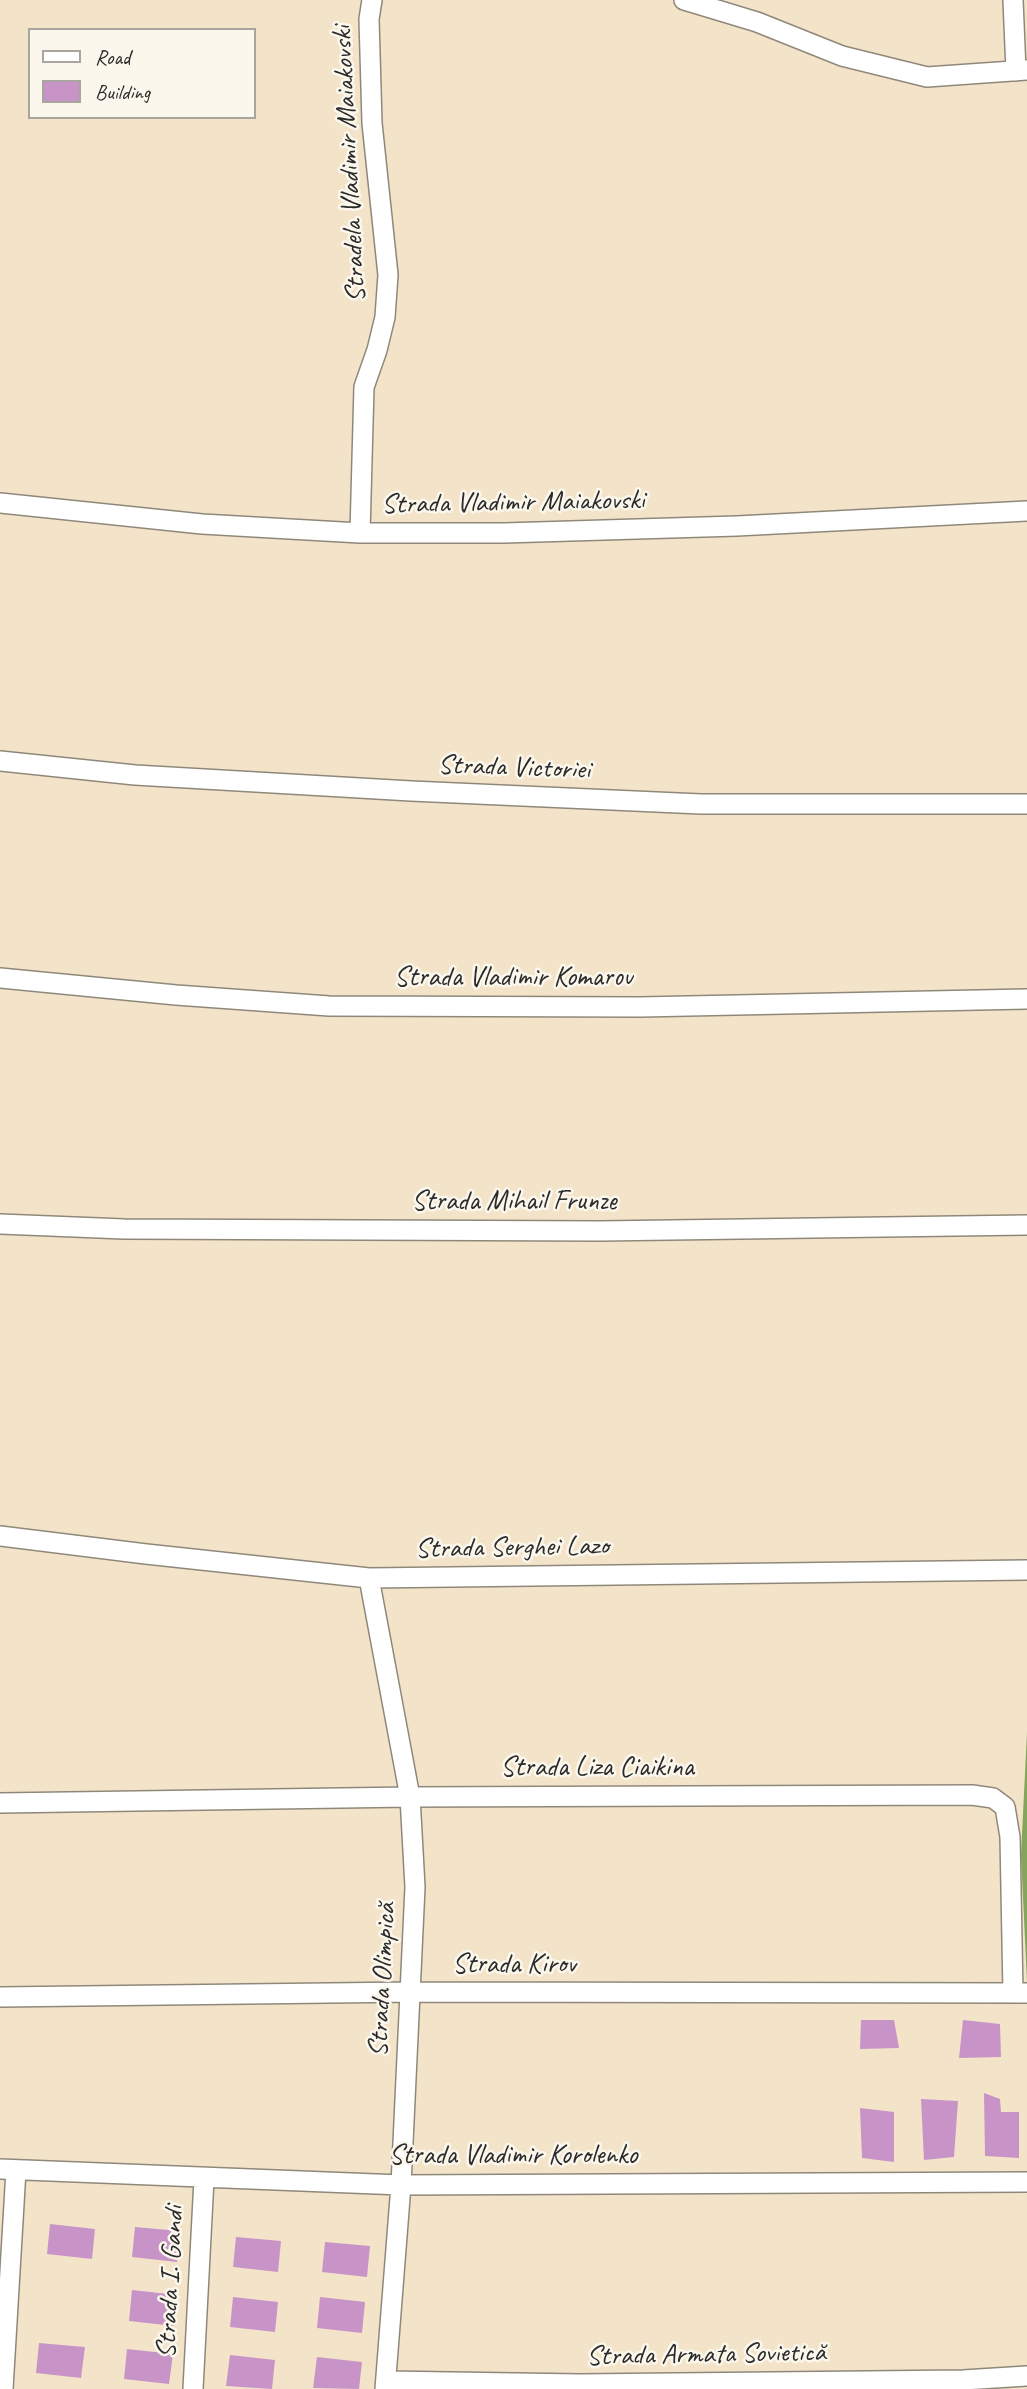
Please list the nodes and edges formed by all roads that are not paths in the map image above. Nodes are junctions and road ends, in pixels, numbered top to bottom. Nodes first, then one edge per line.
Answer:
1 (372, 0) edge
2 (684, 0) edge
3 (1013, 0) edge
4 (1022, 71) edge
5 (0, 503) edge
6 (1027, 511) edge
7 (360, 533) junction
8 (0, 761) edge
9 (1027, 804) edge
10 (0, 978) edge
11 (1027, 999) edge
12 (0, 1224) edge
13 (1027, 1225) edge
14 (0, 1536) edge
15 (1027, 1570) edge
16 (369, 1578) junction
17 (410, 1797) junction
18 (0, 1803) edge
19 (411, 1992) junction
20 (1020, 1993) edge
21 (0, 1997) edge
22 (8, 2170) edge
23 (204, 2179) junction
24 (1027, 2182) edge
25 (401, 2185) junction
26 (1027, 2376) edge
27 (963, 2384) edge
28 (385, 2385) edge
29 (777, 2386) edge
30 (580, 2387) edge
31 (3, 2389) edge
32 (193, 2389) edge

1 - 7 street, Stradela Vladimir Maiakovski
2 - 4 street
3 - 4 street
5 - 7 street, Strada Vladimir Maiakovski
6 - 7 street, Strada Vladimir Maiakovski
8 - 9 street, Strada Victoriei
10 - 11 street, Strada Vladimir Komarov
12 - 13 street, Strada Mihail Frunze
14 - 16 street, Strada Serghei Lazo
15 - 16 street, Strada Serghei Lazo
16 - 17 street, Strada Olimpică
17 - 18 street, Strada Liza Ciaikina
17 - 19 street, Strada Olimpică
17 - 20 street, Strada Liza Ciaikina
19 - 20 street, Strada Kirov
19 - 21 street, Strada Kirov
19 - 25 street, Strada Olimpică
22 - 23 street, Strada Vladimir Korolenko
22 - 31 street
23 - 25 street, Strada Vladimir Korolenko
23 - 32 street, Strada I. Gandi
24 - 25 street, Strada Vladimir Korolenko
25 - 28 street, Strada Olimpică
26 - 27 street, Strada Armata Sovietică
27 - 29 street, Strada Armata Sovietică
28 - 30 street, Strada Armata Sovietică
29 - 30 street, Strada Armata Sovietică

